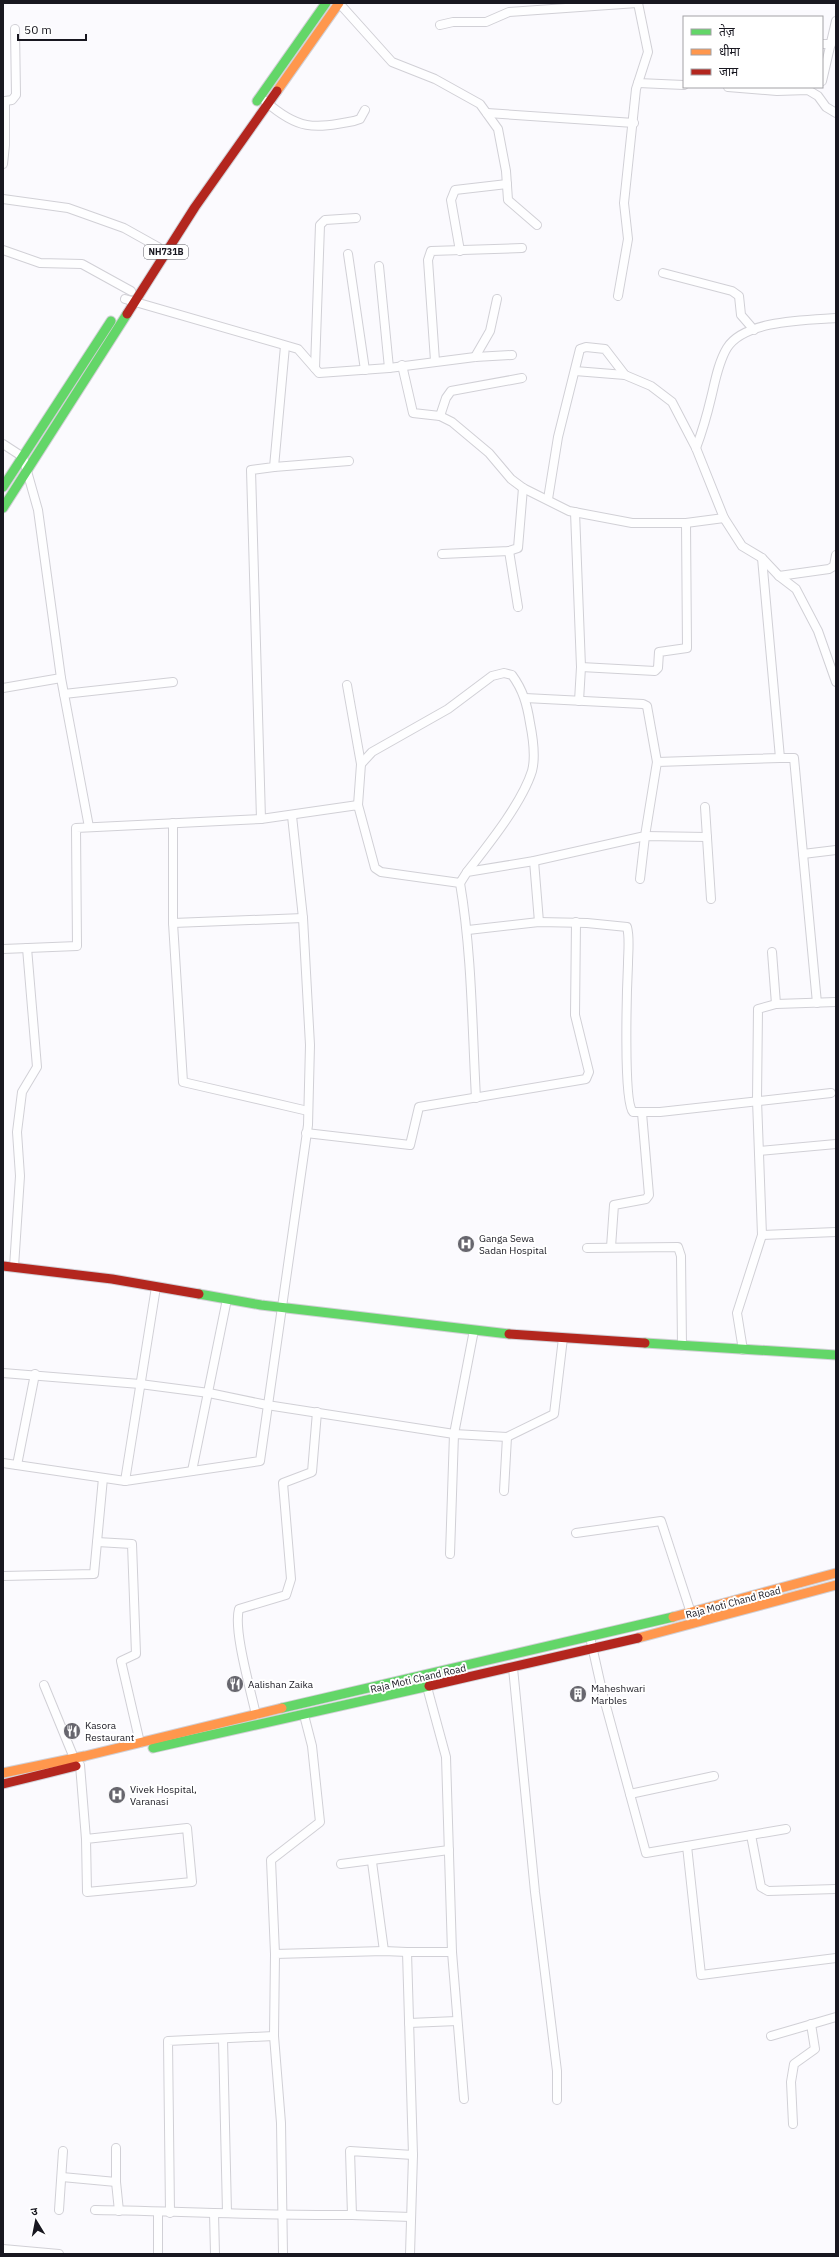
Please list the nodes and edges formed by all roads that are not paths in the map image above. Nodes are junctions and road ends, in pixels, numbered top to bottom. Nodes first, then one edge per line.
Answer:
1 (326, 3) edge
2 (339, 3) edge
3 (637, 3) edge
4 (836, 21) edge
5 (440, 25) dead end
6 (15, 29) dead end
7 (826, 44) edge
8 (823, 72) edge
9 (638, 83) junction
10 (683, 85) edge
11 (752, 88) edge
12 (820, 88) edge
13 (260, 96) junction
14 (818, 96) junction
15 (4, 101) edge
16 (268, 103) junction
17 (252, 109) dead end
18 (365, 110) dead end
19 (487, 113) junction
20 (836, 113) edge
21 (634, 123) junction
22 (3, 164) edge
23 (210, 169) dead end
24 (507, 184) junction
25 (3, 198) edge
26 (356, 218) dead end
27 (537, 225) dead end
28 (158, 247) junction
29 (522, 248) dead end
30 (3, 250) edge
31 (460, 251) junction
32 (348, 254) dead end
33 (378, 266) dead end
34 (663, 273) dead end
35 (131, 291) junction
36 (618, 296) dead end
37 (125, 299) junction
38 (497, 299) dead end
39 (134, 302) junction
40 (836, 318) edge
41 (754, 330) junction
42 (285, 346) junction
43 (512, 355) dead end
44 (475, 357) junction
45 (435, 361) junction
46 (402, 365) junction
47 (80, 368) junction
48 (315, 368) junction
49 (389, 368) junction
50 (365, 370) junction
51 (575, 371) junction
52 (88, 374) junction
53 (625, 375) junction
54 (522, 378) dead end
55 (440, 416) junction
56 (3, 444) edge
57 (696, 448) junction
58 (23, 456) junction
59 (350, 461) dead end
60 (274, 467) junction
61 (27, 470) junction
62 (3, 487) edge
63 (523, 488) junction
64 (548, 499) junction
65 (3, 508) edge
66 (576, 512) junction
67 (724, 518) junction
68 (686, 523) junction
69 (509, 550) junction
70 (442, 554) dead end
71 (836, 555) edge
72 (762, 558) junction
73 (778, 576) junction
74 (518, 607) dead end
75 (581, 667) junction
76 (61, 678) junction
77 (173, 682) dead end
78 (836, 682) edge
79 (347, 686) dead end
80 (3, 688) edge
81 (64, 694) junction
82 (525, 698) junction
83 (579, 701) junction
84 (780, 758) junction
85 (658, 762) junction
86 (361, 764) junction
87 (358, 805) junction
88 (706, 807) dead end
89 (292, 816) junction
90 (261, 819) junction
91 (173, 823) junction
92 (89, 827) junction
93 (646, 836) junction
94 (707, 837) junction
95 (836, 850) edge
96 (803, 854) junction
97 (534, 861) junction
98 (467, 872) junction
99 (640, 879) dead end
100 (460, 883) junction
101 (710, 899) dead end
102 (303, 918) junction
103 (539, 922) junction
104 (576, 922) junction
105 (173, 923) junction
106 (468, 930) junction
107 (27, 948) junction
108 (3, 949) edge
109 (772, 952) dead end
110 (836, 1002) edge
111 (817, 1003) junction
112 (776, 1004) junction
113 (831, 1093) dead end
114 (476, 1098) junction
115 (757, 1100) junction
116 (308, 1111) junction
117 (642, 1113) junction
118 (306, 1133) junction
119 (836, 1144) edge
120 (760, 1151) junction
121 (836, 1232) edge
122 (762, 1235) junction
123 (611, 1247) junction
124 (588, 1248) dead end
125 (3, 1266) edge
126 (14, 1267) junction
127 (156, 1287) junction
128 (227, 1300) junction
129 (281, 1308) junction
130 (474, 1330) junction
131 (563, 1338) junction
132 (682, 1346) junction
133 (743, 1350) junction
134 (836, 1355) edge
135 (3, 1372) edge
136 (35, 1374) junction
137 (140, 1384) junction
138 (209, 1393) junction
139 (268, 1405) junction
140 (317, 1412) junction
141 (454, 1434) junction
142 (507, 1438) junction
143 (3, 1463) edge
144 (17, 1465) junction
145 (192, 1471) junction
146 (103, 1478) junction
147 (125, 1481) junction
148 (504, 1491) dead end
149 (576, 1533) dead end
150 (97, 1542) junction
151 (450, 1554) dead end
152 (836, 1573) edge
153 (3, 1576) edge
154 (836, 1584) edge
155 (691, 1613) junction
156 (590, 1637) junction
157 (593, 1650) junction
158 (513, 1668) junction
159 (44, 1685) dead end
160 (427, 1687) junction
161 (256, 1715) junction
162 (304, 1715) junction
163 (140, 1743) junction
164 (77, 1762) junction
165 (3, 1773) edge
166 (714, 1776) dead end
167 (3, 1784) edge
168 (630, 1794) junction
169 (786, 1829) dead end
170 (751, 1835) junction
171 (86, 1839) junction
172 (687, 1846) junction
173 (449, 1850) junction
174 (372, 1862) junction
175 (342, 1864) dead end
176 (836, 1888) edge
177 (384, 1950) junction
178 (407, 1952) junction
179 (452, 1952) junction
180 (275, 1954) junction
181 (836, 1958) edge
182 (836, 2017) edge
183 (458, 2021) junction
184 (409, 2023) junction
185 (811, 2024) junction
186 (274, 2036) junction
187 (771, 2036) dead end
188 (223, 2039) junction
189 (464, 2099) dead end
190 (557, 2100) dead end
191 (793, 2124) dead end
192 (116, 2148) dead end
193 (64, 2151) dead end
194 (413, 2155) junction
195 (62, 2177) junction
196 (116, 2182) junction
197 (59, 2210) dead end
198 (95, 2210) dead end
199 (119, 2211) junction
200 (158, 2213) junction
201 (170, 2213) junction
202 (214, 2213) junction
203 (227, 2213) junction
204 (352, 2215) junction
205 (283, 2216) junction
206 (411, 2217) junction
207 (3, 2249) edge
208 (59, 2254) edge
209 (158, 2254) edge
210 (215, 2254) edge
211 (283, 2254) edge
212 (410, 2254) edge

1 - 13 main road
2 - 16 main road, NH731B
2 - 19 street
3 - 5 street
3 - 9 street
4 - 7 street
6 - 15 street
7 - 8 street
9 - 10 street
9 - 21 street
11 - 14 street
12 - 14 street
13 - 16 street
13 - 17 main road
14 - 20 street
15 - 22 street
16 - 18 street
16 - 39 main road, NH731B
19 - 21 street
19 - 24 street
21 - 36 street
23 - 28 main road, NH731B
24 - 27 street
24 - 31 street
25 - 28 street
26 - 48 street
28 - 35 main road, NH731B
29 - 31 street
30 - 35 street
31 - 45 street
32 - 50 street
33 - 49 street
34 - 41 street
35 - 37 main road, NH731B
37 - 39 street
37 - 47 main road, NH731B
38 - 44 street
39 - 42 street
39 - 52 main road, NH731B
40 - 41 street
41 - 57 street
42 - 48 street
42 - 60 street
43 - 44 street
44 - 45 street
45 - 46 street
46 - 49 street
46 - 55 street
47 - 52 main road
47 - 58 main road, NH731B
48 - 50 street
49 - 50 street
51 - 53 street
51 - 53 street
51 - 64 street
52 - 61 main road, NH731B
53 - 57 street
54 - 55 street
55 - 63 street
56 - 58 street
57 - 67 street
58 - 61 street
58 - 62 main road, NH731B
59 - 60 street
60 - 90 street
61 - 65 main road, NH731B
61 - 76 street
63 - 64 street
63 - 69 street
64 - 66 street
66 - 68 street
66 - 75 street
67 - 68 street
67 - 72 street
68 - 75 street
69 - 70 street
69 - 74 street
71 - 73 street
72 - 73 street
72 - 84 street
73 - 78 street
75 - 83 street
76 - 80 street
76 - 81 street
77 - 81 street
79 - 86 street
81 - 92 street
82 - 83 street
82 - 86 street
82 - 98 street
83 - 85 street
84 - 85 street
84 - 96 street
85 - 93 street
86 - 87 street
87 - 89 street
87 - 100 street
88 - 94 street
89 - 90 street
89 - 102 street
90 - 91 street
91 - 92 street
91 - 105 street
92 - 107 street
93 - 94 street
93 - 97 street
93 - 99 street
94 - 101 street
95 - 96 street
96 - 111 street
97 - 98 street
97 - 103 street
98 - 100 street
100 - 106 street
102 - 105 street
102 - 116 street
103 - 104 street
103 - 106 street
104 - 114 street
104 - 117 street
105 - 116 street
106 - 114 street
107 - 108 street
107 - 126 street
109 - 112 street
110 - 111 street
111 - 112 street
112 - 115 street
113 - 115 street
114 - 118 street
115 - 117 street
115 - 120 street
116 - 118 street
117 - 123 street
118 - 129 street
119 - 120 street
120 - 122 street
121 - 122 street
122 - 133 street
123 - 124 street
123 - 132 street
125 - 126 main road
126 - 127 main road
127 - 128 main road
127 - 137 street
128 - 129 main road
128 - 138 street
129 - 130 main road
129 - 139 street
130 - 131 main road
130 - 141 street
131 - 132 main road
131 - 142 street
132 - 133 main road
133 - 134 main road
135 - 136 street
136 - 137 street
136 - 144 street
137 - 138 street
137 - 147 street
138 - 139 street
138 - 145 street
139 - 140 street
139 - 145 street
140 - 141 street
140 - 161 street
141 - 142 street
141 - 151 street
142 - 148 street
143 - 144 street
144 - 146 street
145 - 147 street
146 - 147 street
146 - 150 street
149 - 155 street
150 - 153 street
150 - 163 street
152 - 155 main road
154 - 157 main road, Raja Moti Chand Road
155 - 156 main road
156 - 157 street
156 - 161 main road
157 - 158 main road, Raja Moti Chand Road
157 - 168 street
158 - 160 main road, Raja Moti Chand Road
158 - 190 street
159 - 164 street
160 - 162 main road, Raja Moti Chand Road
160 - 173 street
161 - 163 main road
162 - 164 main road, Raja Moti Chand Road
162 - 180 street
163 - 164 main road
164 - 165 main road
164 - 167 main road, Raja Moti Chand Road
164 - 171 street
166 - 168 street
168 - 172 street
169 - 170 street
170 - 172 street
170 - 176 street
171 - 171 street
172 - 181 street
173 - 174 street
173 - 179 street
174 - 175 street
174 - 177 street
177 - 178 street
177 - 180 street
178 - 179 street
178 - 184 street
179 - 183 street
180 - 186 street
182 - 185 street
183 - 184 street
183 - 189 street
184 - 194 street
185 - 187 street
185 - 191 street
186 - 188 street
186 - 205 street
188 - 201 street
188 - 203 street
192 - 196 street
193 - 195 street
194 - 204 street
194 - 206 street
195 - 196 street
195 - 197 street
196 - 199 street
198 - 199 street
199 - 200 street
200 - 201 street
200 - 209 street
201 - 202 street
202 - 203 street
202 - 210 street
203 - 205 street
204 - 205 street
204 - 206 street
205 - 211 street
206 - 212 street
207 - 208 street

